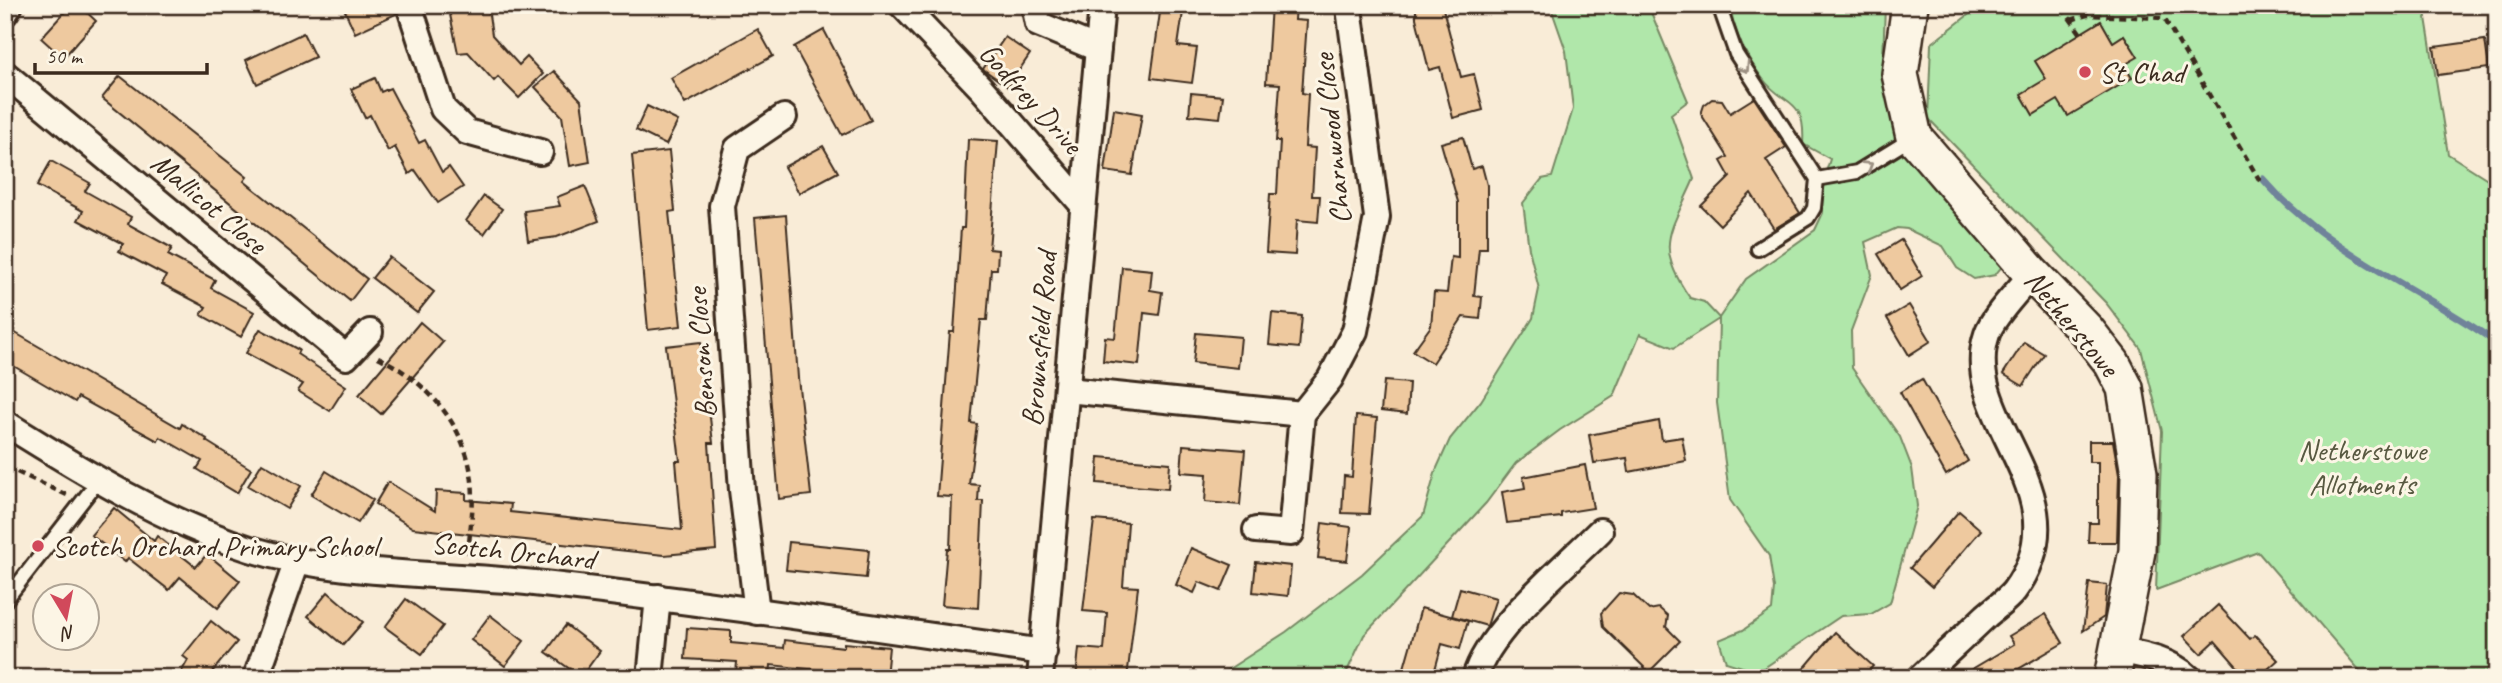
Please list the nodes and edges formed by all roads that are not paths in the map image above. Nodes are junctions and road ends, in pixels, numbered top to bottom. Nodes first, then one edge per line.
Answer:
1 (10, 5) edge
2 (409, 5) edge
3 (902, 5) edge
4 (1034, 5) edge
5 (1102, 5) edge
6 (1722, 5) edge
7 (1910, 5) edge
8 (1349, 8) dead end
9 (5, 13) edge
10 (1098, 49) junction
11 (5, 74) edge
12 (784, 117) dead end
13 (1914, 137) junction
14 (540, 152) dead end
15 (1817, 179) junction
16 (1082, 204) junction
17 (1758, 249) dead end
18 (2032, 274) junction
19 (364, 339) road end
20 (1067, 390) junction
21 (1302, 414) junction
22 (5, 424) edge
23 (98, 481) junction
24 (1255, 530) dead end
25 (1600, 531) dead end
26 (297, 561) junction
27 (658, 597) junction
28 (5, 601) edge
29 (757, 612) junction
30 (1044, 652) junction
31 (2115, 664) edge
32 (256, 678) edge
33 (650, 678) edge
34 (1040, 678) edge
35 (1475, 678) edge
36 (1920, 678) edge
37 (2189, 678) edge

1 - 9 street
2 - 14 street
3 - 16 street, Godfrey Drive
4 - 10 street
5 - 10 street, Brownsfield Road
6 -> 15 lane
7 - 13 street, Netherstowe
8 - 21 street, Charnwood Close
10 - 16 street, Brownsfield Road
11 - 19 street, Mallicot Close
12 - 29 street, Benson Close
15 -> 13 lane
13 - 18 street, Netherstowe
15 - 17 lane
16 - 20 street, Brownsfield Road
18 - 31 street, Netherstowe
18 - 36 street
20 - 21 street
20 - 30 street, Brownsfield Road
21 - 24 street
22 - 23 street, Scotch Orchard
23 - 26 street, Scotch Orchard
23 - 28 lane
25 - 35 street
26 - 27 street, Scotch Orchard
26 - 32 street
27 - 29 street, Scotch Orchard
27 - 33 street
29 - 30 street, Scotch Orchard
30 - 34 street, Brownsfield Road
31 - 37 street

